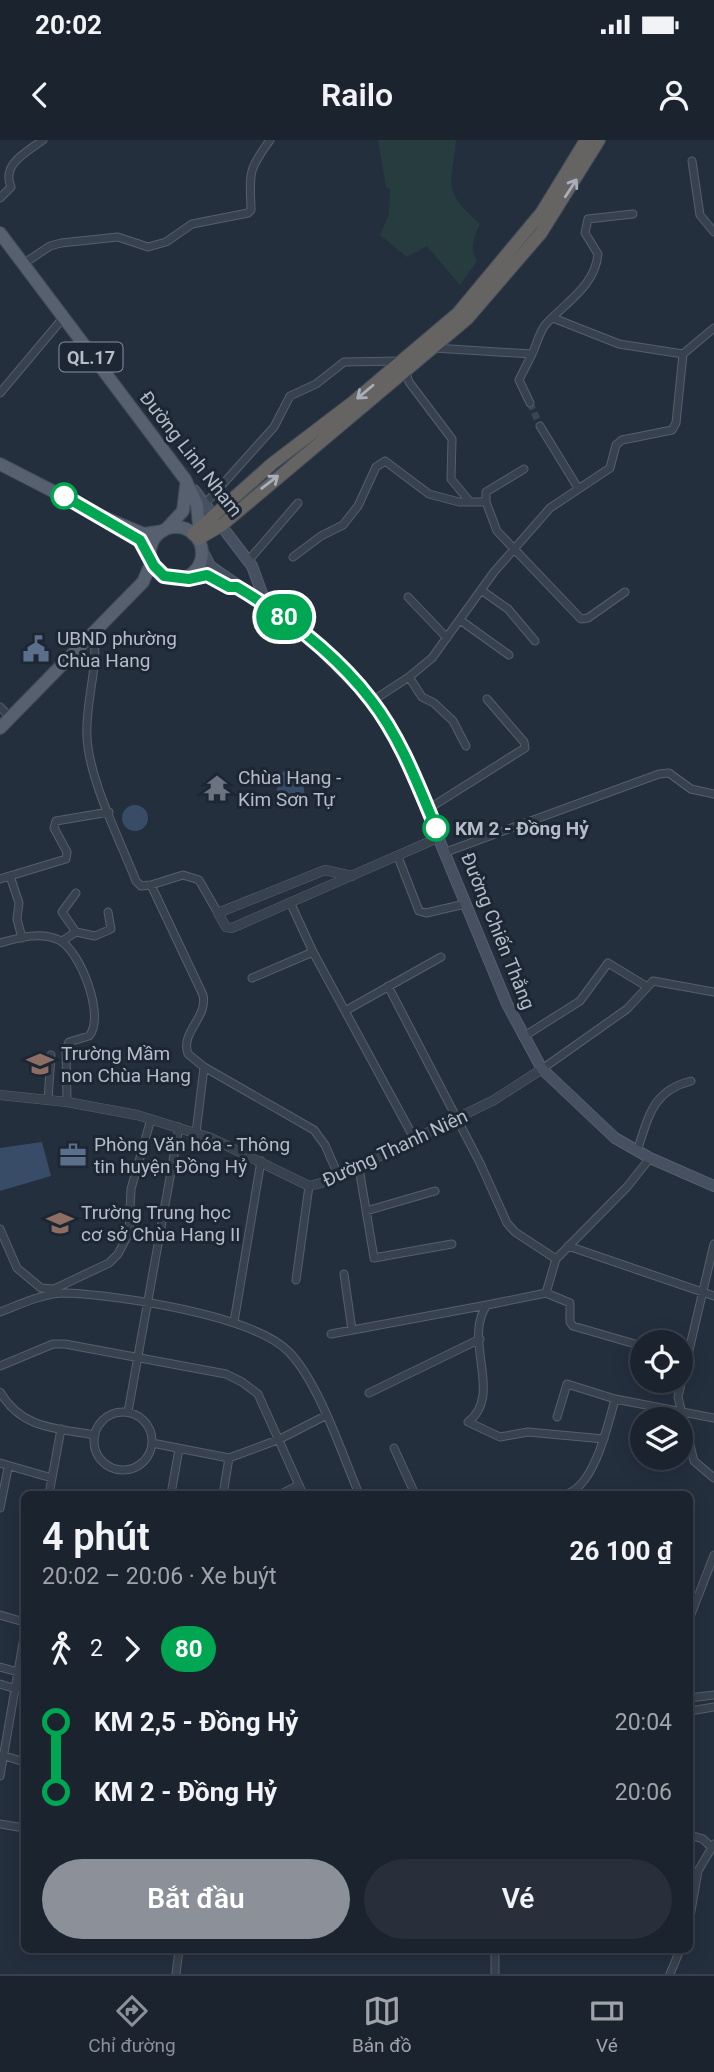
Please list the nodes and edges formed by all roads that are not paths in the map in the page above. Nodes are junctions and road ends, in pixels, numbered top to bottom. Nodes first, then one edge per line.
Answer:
1 (43, 140) edge
2 (270, 140) edge
3 (586, 140) edge
4 (599, 140) edge
5 (692, 161) dead end
6 (0, 198) edge
7 (633, 214) dead end
8 (714, 232) edge
9 (0, 233) edge
10 (23, 264) junction
11 (63, 318) junction
12 (553, 318) junction
13 (714, 328) edge
14 (433, 348) junction
15 (532, 354) junction
16 (684, 354) junction
17 (404, 367) junction
18 (0, 393) edge
19 (530, 403) tunnel mouth
20 (541, 426) tunnel mouth
21 (1, 468) edge
22 (524, 469) dead end
23 (185, 479) junction
24 (578, 488) junction
25 (470, 502) junction
26 (486, 502) junction
27 (298, 503) dead end
28 (205, 504) junction
29 (103, 517) junction
30 (218, 521) junction
31 (164, 531) junction
32 (198, 538) junction
33 (514, 547) junction
34 (293, 557) dead end
35 (152, 560) junction
36 (248, 561) junction
37 (176, 578) junction
38 (144, 582) junction
39 (237, 587) junction
40 (481, 590) junction
41 (625, 592) dead end
42 (408, 597) dead end
43 (266, 604) junction
44 (460, 620) junction
45 (94, 635) junction
46 (447, 638) junction
47 (535, 641) dead end
48 (509, 655) dead end
49 (409, 677) junction
50 (487, 699) dead end
51 (372, 701) junction
52 (0, 706) edge
53 (10, 717) junction
54 (0, 728) edge
55 (466, 746) dead end
56 (714, 794) edge
57 (428, 809) junction
58 (109, 811) junction
59 (440, 837) junction
60 (446, 852) junction
61 (398, 857) junction
62 (10, 876) junction
63 (352, 876) junction
64 (0, 879) edge
65 (151, 885) junction
66 (76, 893) dead end
67 (290, 902) junction
68 (465, 904) junction
69 (108, 912) dead end
70 (218, 913) junction
71 (76, 932) junction
72 (22, 937) junction
73 (62, 941) junction
74 (0, 943) edge
75 (313, 952) junction
76 (440, 957) dead end
77 (252, 978) dead end
78 (388, 986) junction
79 (646, 986) junction
80 (714, 992) edge
81 (345, 1011) junction
82 (523, 1037) junction
83 (51, 1055) dead end
84 (204, 1067) junction
85 (542, 1069) junction
86 (691, 1081) dead end
87 (0, 1095) edge
88 (48, 1100) junction
89 (67, 1102) junction
90 (151, 1119) junction
91 (458, 1119) junction
92 (179, 1127) junction
93 (196, 1132) junction
94 (415, 1140) junction
95 (637, 1151) junction
96 (650, 1158) junction
97 (261, 1161) junction
98 (359, 1168) junction
99 (339, 1177) junction
100 (309, 1186) junction
101 (714, 1186) edge
102 (435, 1191) dead end
103 (366, 1211) junction
104 (0, 1229) edge
105 (452, 1244) dead end
106 (714, 1244) edge
107 (568, 1246) junction
108 (713, 1254) edge
109 (556, 1259) junction
110 (344, 1274) dead end
111 (296, 1280) dead end
112 (703, 1292) junction
113 (546, 1293) junction
114 (714, 1296) edge
115 (147, 1304) junction
116 (487, 1305) junction
117 (0, 1312) edge
118 (234, 1322) junction
119 (352, 1329) junction
120 (692, 1330) edge
121 (331, 1334) dead end
122 (480, 1339) junction
123 (630, 1343) edge
124 (137, 1358) junction
125 (0, 1366) edge
126 (0, 1392) edge
127 (369, 1393) dead end
128 (615, 1399) junction
129 (654, 1407) edge
130 (128, 1412) junction
131 (693, 1415) edge
132 (325, 1416) junction
133 (557, 1417) dead end
134 (714, 1418) edge
135 (61, 1429) junction
136 (95, 1435) junction
137 (280, 1439) junction
138 (604, 1439) junction
139 (152, 1443) junction
140 (394, 1448) dead end
141 (179, 1449) junction
142 (693, 1457) edge
143 (229, 1458) junction
144 (0, 1463) edge
145 (8, 1468) junction
146 (52, 1478) junction
147 (714, 1478) edge
148 (299, 1485) junction
149 (50, 1491) edge
150 (172, 1491) edge
151 (224, 1491) edge
152 (287, 1491) edge
153 (302, 1491) edge
154 (358, 1491) edge
155 (414, 1491) edge
156 (576, 1491) edge
157 (0, 1508) edge
158 (714, 1555) edge
159 (693, 1609) edge
160 (0, 1615) edge
161 (21, 1621) edge
162 (0, 1667) edge
163 (20, 1678) edge
164 (0, 1684) edge
165 (16, 1689) junction
166 (714, 1695) edge
167 (693, 1698) edge
168 (714, 1707) edge
169 (693, 1710) edge
170 (2, 1755) edge
171 (21, 1761) edge
172 (0, 1776) edge
173 (0, 1824) edge
174 (21, 1828) edge
175 (693, 1836) edge
176 (712, 1846) edge
177 (693, 1900) edge
178 (179, 1953) edge
179 (495, 1953) edge
180 (679, 1953) edge
181 (176, 1974) edge
182 (495, 1974) edge
183 (670, 1974) edge

1 - 6 street
2 - 10 street
3 - 17 highway
14 -> 4 highway
5 - 8 street
7 - 12 street
9 - 10 main road, Đường Linh Nham / QL.17
10 - 11 main road, Đường Linh Nham / QL.17
11 - 18 street
11 - 23 main road, Đường Linh Nham / QL.17
12 - 15 street
12 - 16 street
13 - 16 street
14 - 15 street
14 - 17 highway
15 - 19 street
16 - 24 street
17 - 25 street
17 - 28 street
17 - 30 highway
20 - 24 street
21 - 29 main road
22 - 26 street
23 - 28 main road, Đường Linh Nham
23 - 31 main road
23 - 32 main road, QL.17
24 - 33 street
25 - 26 street
25 - 34 street
26 - 33 street
27 - 36 street
28 - 30 main road, Đường Linh Nham
29 - 31 main road
29 - 35 main road
30 - 32 highway
30 - 36 main road, Đường Linh Nham
31 - 32 main road
31 - 35 main road
32 - 37 main road
32 - 39 main road, Đường Chiến Thắng
33 - 40 street
33 - 41 street
35 - 37 main road
35 - 38 main road
36 - 43 main road, Đường Linh Nham
37 - 38 main road
37 - 39 main road, Đường Chiến Thắng
38 - 45 main road
39 - 43 main road, Đường Chiến Thắng
40 - 44 street
40 - 47 street
42 - 46 street
43 - 51 main road, Đường Chiến Thắng
44 - 46 street
44 - 48 street
45 - 53 main road
45 - 58 street
46 - 49 street
49 - 51 street
49 - 55 street
50 - 57 street
51 - 57 main road, Đường Chiến Thắng
52 - 53 street
53 - 54 main road
56 - 60 street
57 - 59 main road, Đường Chiến Thắng
58 - 62 street
58 - 65 street
59 - 60 main road, Đường Chiến Thắng
59 - 61 street
60 - 68 main road, Đường Chiến Thắng
61 - 63 street
61 - 68 street
62 - 64 street
62 - 72 street
63 - 67 street
63 - 70 street
65 - 70 street
65 - 84 street
66 - 71 street
67 - 70 street
67 - 75 street
68 - 82 main road, Đường Chiến Thắng
69 - 71 street
71 - 73 street
72 - 73 street
72 - 74 street
73 - 89 street
75 - 77 street
75 - 81 street
76 - 78 street
78 - 81 street
78 - 91 street
79 - 80 street
79 - 82 street
79 - 85 street
81 - 94 street
82 - 85 main road, Đường Chiến Thắng
83 - 88 street
84 - 93 street
84 - 99 street
85 - 91 street, Đường Thanh Niên
85 - 95 main road, Đường Chiến Thắng
86 - 95 street
87 - 88 street, Đường Thanh Niên
88 - 89 street, Đường Thanh Niên
89 - 90 street, Đường Thanh Niên
90 - 92 street, Đường Thanh Niên
90 - 104 street
91 - 94 street, Đường Thanh Niên
91 - 109 street
92 - 93 street, Đường Thanh Niên
92 - 115 street
93 - 97 street, Đường Thanh Niên
94 - 98 street, Đường Thanh Niên
95 - 96 main road, Đường Chiến Thắng
96 - 101 main road, Đường Chiến Thắng
96 - 107 street
97 - 100 street, Đường Thanh Niên
97 - 118 street
98 - 99 street, Đường Thanh Niên
98 - 103 street
99 - 100 street, Đường Thanh Niên
100 - 111 street
102 - 103 street
103 - 105 street
106 - 108 street
107 - 109 street
107 - 112 street
108 - 112 street
109 - 113 street
110 - 119 street
112 - 114 street
112 - 120 street
113 - 116 street
113 - 123 street
115 - 117 street
115 - 118 street
115 - 124 street
116 - 119 street
116 - 122 street
118 - 132 street
119 - 121 street
122 - 127 street
122 - 138 street
124 - 125 street
124 - 130 street
124 - 137 street
126 - 135 street
128 - 129 street
128 - 133 street
128 - 138 street
130 - 136 street
130 - 139 street
131 - 134 street
132 - 137 street
132 - 154 street
135 - 136 street
135 - 146 street
136 - 139 street
137 - 143 street
137 - 148 street
138 - 156 street
139 - 141 street
140 - 155 street
141 - 143 street
141 - 150 street
142 - 147 street
143 - 151 street
144 - 145 street
145 - 146 street
145 - 157 street
146 - 149 street
148 - 152 street
148 - 153 street
158 - 159 street
160 - 161 street
162 - 163 street
163 - 165 street
164 - 165 street
165 - 170 street
166 - 167 street
168 - 169 street
170 - 171 street
170 - 172 street
173 - 174 street
175 - 176 street
176 - 177 street
178 - 181 street
179 - 182 street
180 - 183 street

